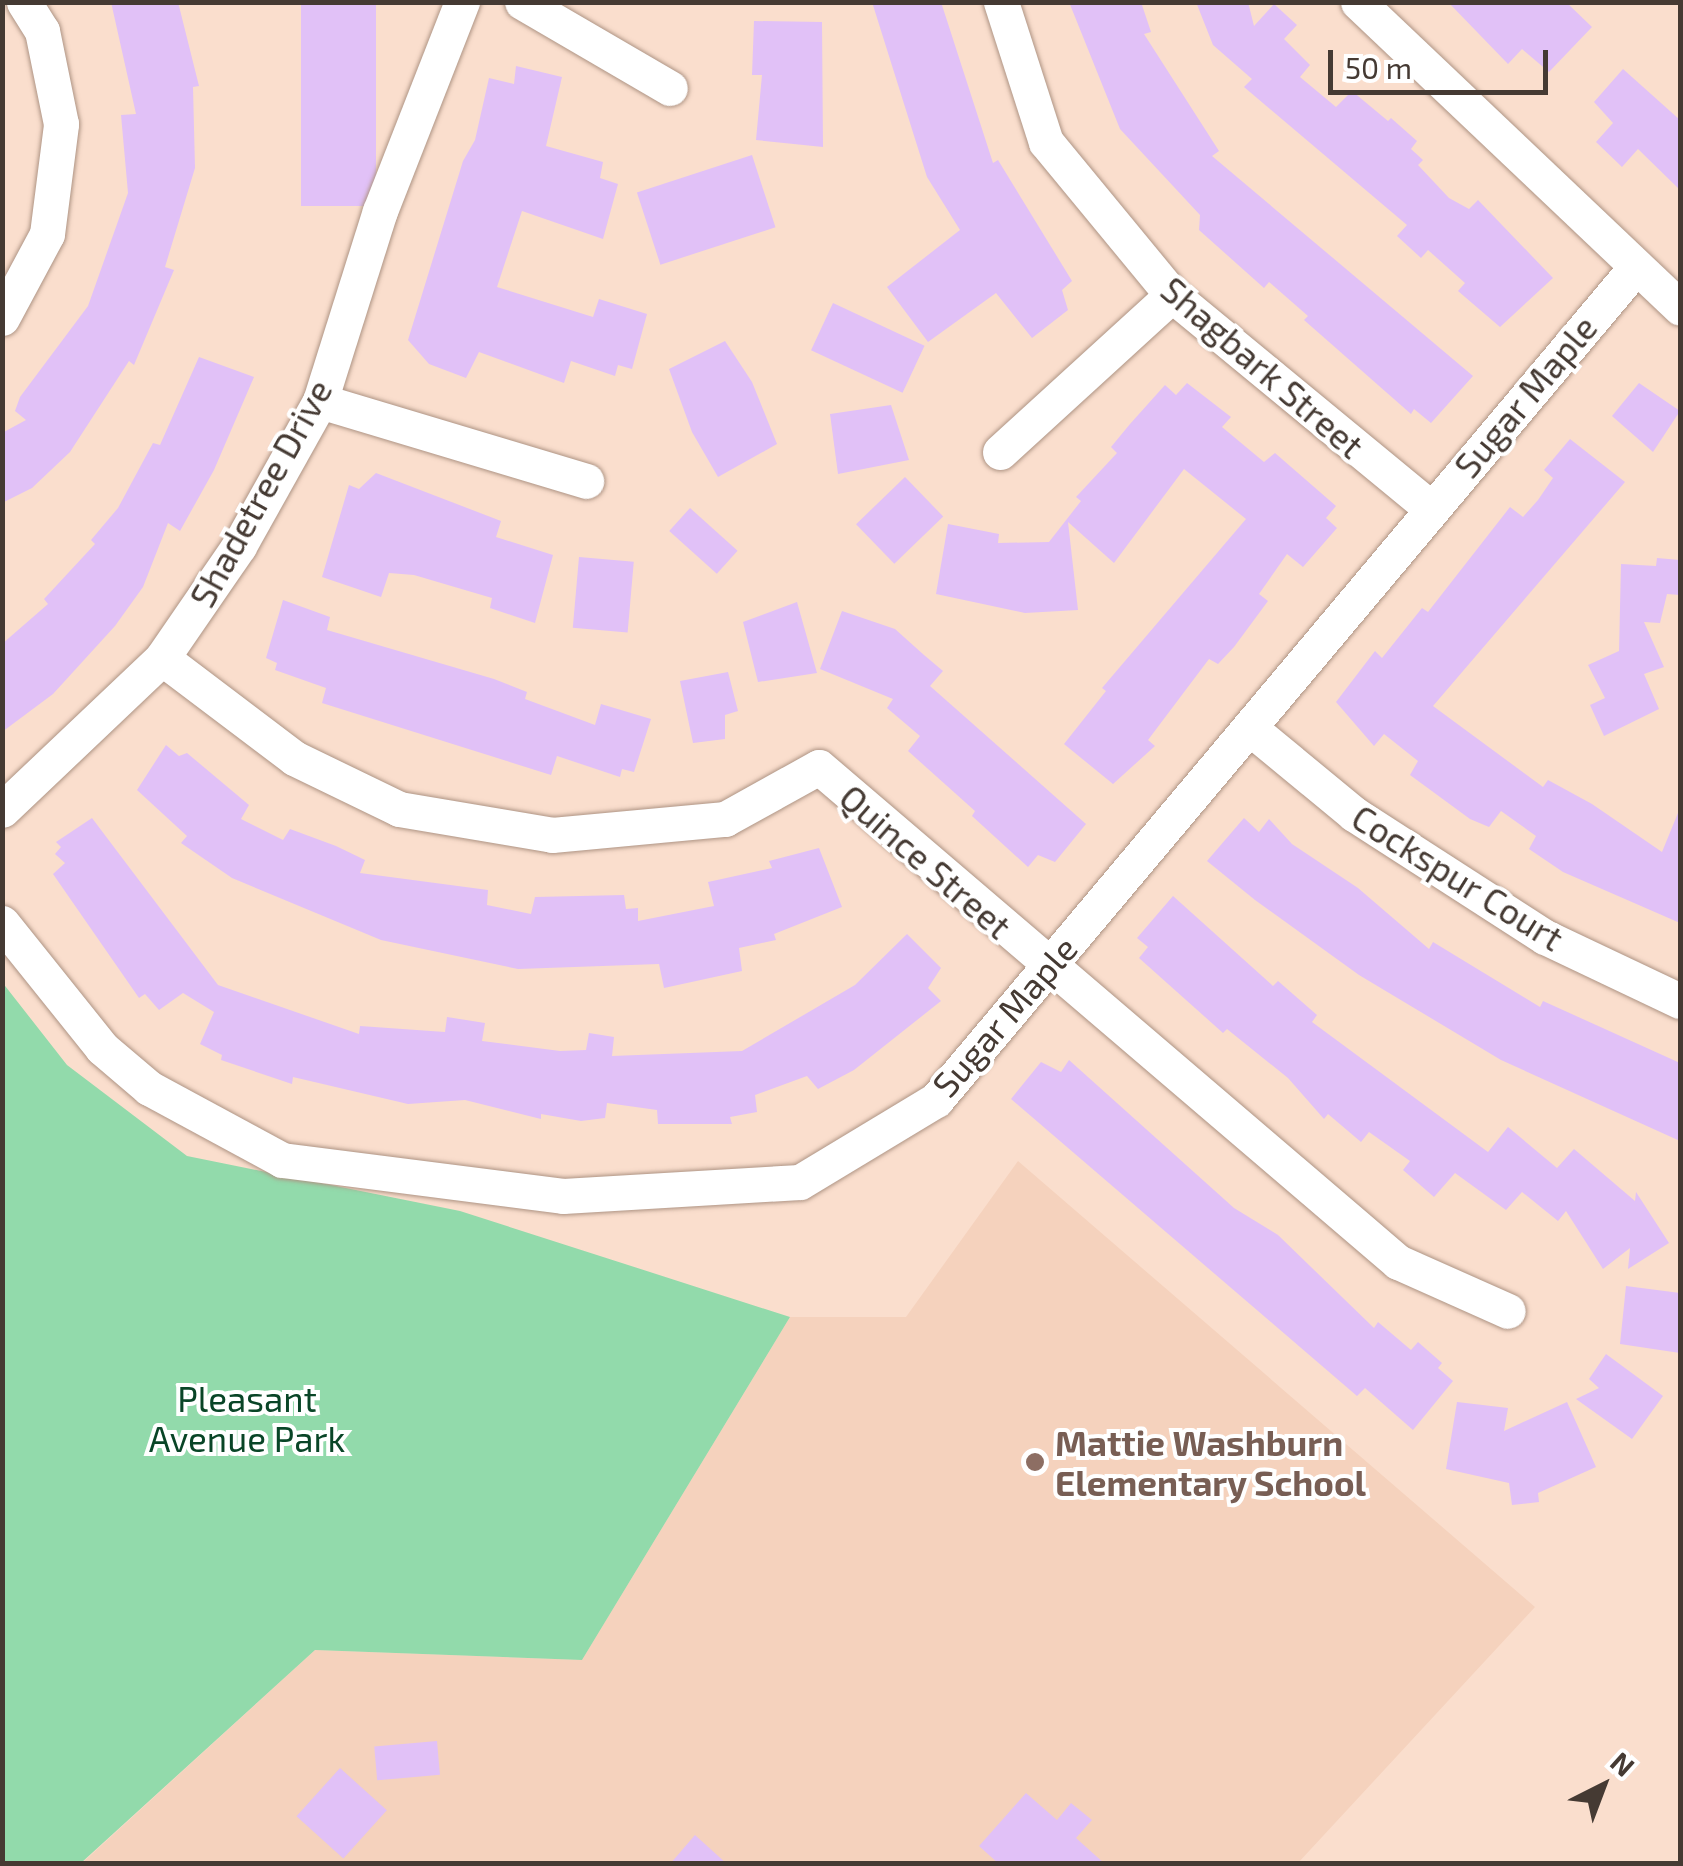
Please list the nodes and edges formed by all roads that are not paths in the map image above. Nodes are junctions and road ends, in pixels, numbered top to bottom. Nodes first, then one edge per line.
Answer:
1 (24, 2) edge
2 (462, 2) edge
3 (522, 2) edge
4 (1002, 2) edge
5 (1358, 2) edge
6 (670, 88) dead end
7 (1636, 267) junction
8 (1172, 295) junction
9 (1680, 308) edge
10 (2, 318) edge
11 (320, 401) junction
12 (1000, 452) dead end
13 (586, 481) dead end
14 (1430, 508) junction
15 (162, 658) junction
16 (1251, 729) junction
17 (2, 810) edge
18 (2, 923) edge
19 (1048, 967) junction
20 (1680, 1002) edge
21 (1508, 1311) dead end

1 - 10 street
2 - 11 street, Shadetree Drive
3 - 6 street
4 - 8 street, Shagbark Street
5 - 7 street
7 - 9 street
7 - 14 street, Sugar Maple
8 - 12 street
8 - 14 street, Shagbark Street
11 - 13 street
11 - 15 street, Shadetree Drive
14 - 16 street, Sugar Maple
15 - 17 street, Shadetree Drive
15 - 19 street, Quince Street
16 - 19 street, Sugar Maple
16 - 20 street, Cockspur Court
18 - 19 street, Sugar Maple
19 - 21 street, Quince Street

